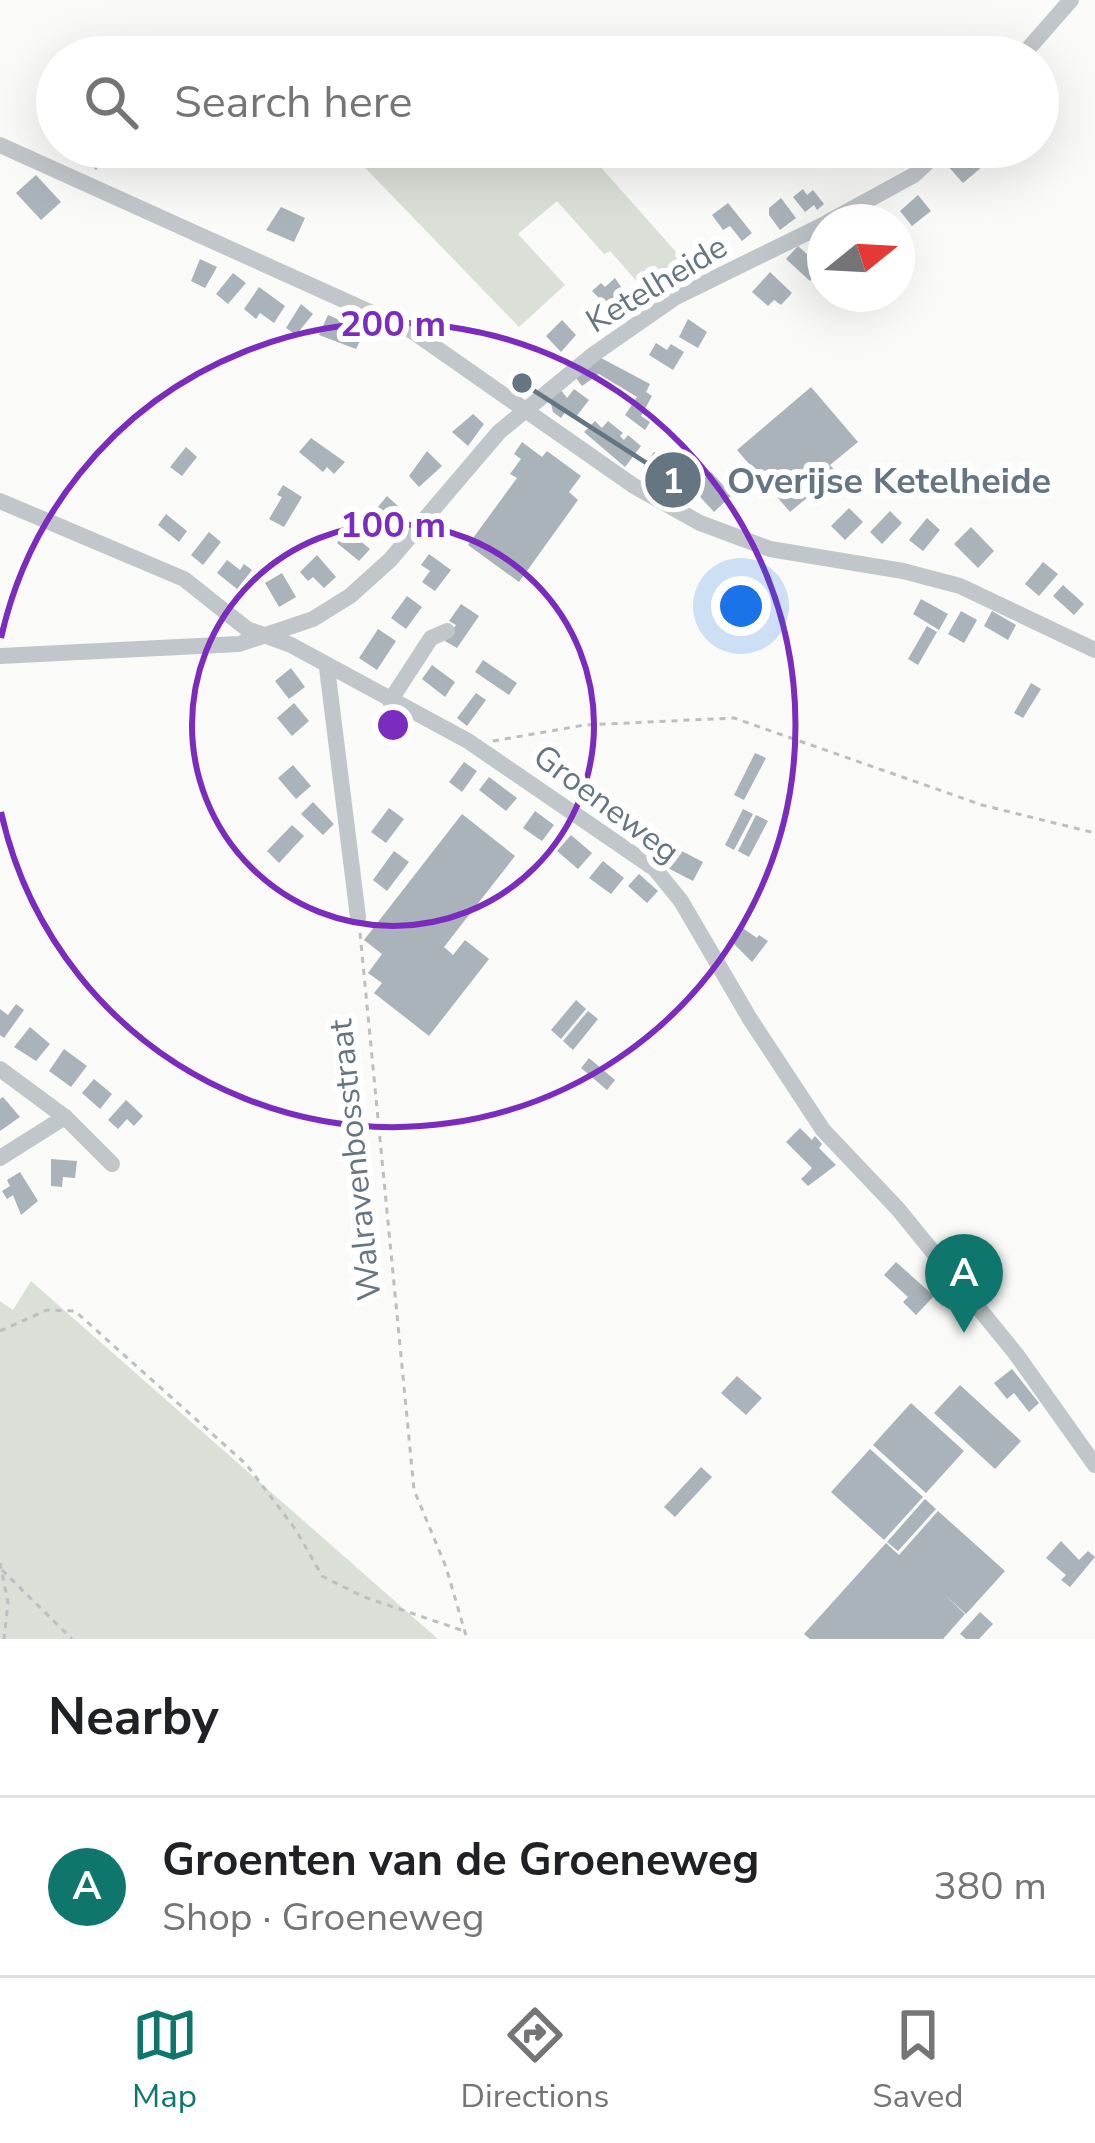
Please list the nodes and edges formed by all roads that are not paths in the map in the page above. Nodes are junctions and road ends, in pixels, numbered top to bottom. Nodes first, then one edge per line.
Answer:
1 (1071, 0) edge
2 (1039, 36) edge
3 (0, 146) edge
4 (36, 162) edge
5 (49, 168) edge
6 (922, 168) edge
7 (861, 204) edge
8 (807, 232) edge
9 (528, 409) junction
10 (0, 502) edge
11 (447, 631) dead end
12 (268, 637) junction
13 (1095, 650) edge
14 (0, 656) edge
15 (327, 668) junction
16 (389, 701) junction
17 (358, 917) road end
18 (0, 1069) edge
19 (65, 1117) junction
20 (0, 1158) edge
21 (112, 1164) dead end
22 (1095, 1465) edge

1 - 2 street
3 - 4 street
5 - 9 street
6 - 7 street, Ketelheide
8 - 9 street, Ketelheide
9 - 12 street, Ketelheide
9 - 13 street
10 - 12 street, Groeneweg
11 - 16 street
12 - 14 street, Ketelheide
12 - 15 street, Groeneweg
15 - 16 street, Groeneweg
15 - 17 street
16 - 22 street, Groeneweg
18 - 19 street
19 - 20 street
19 - 21 street

